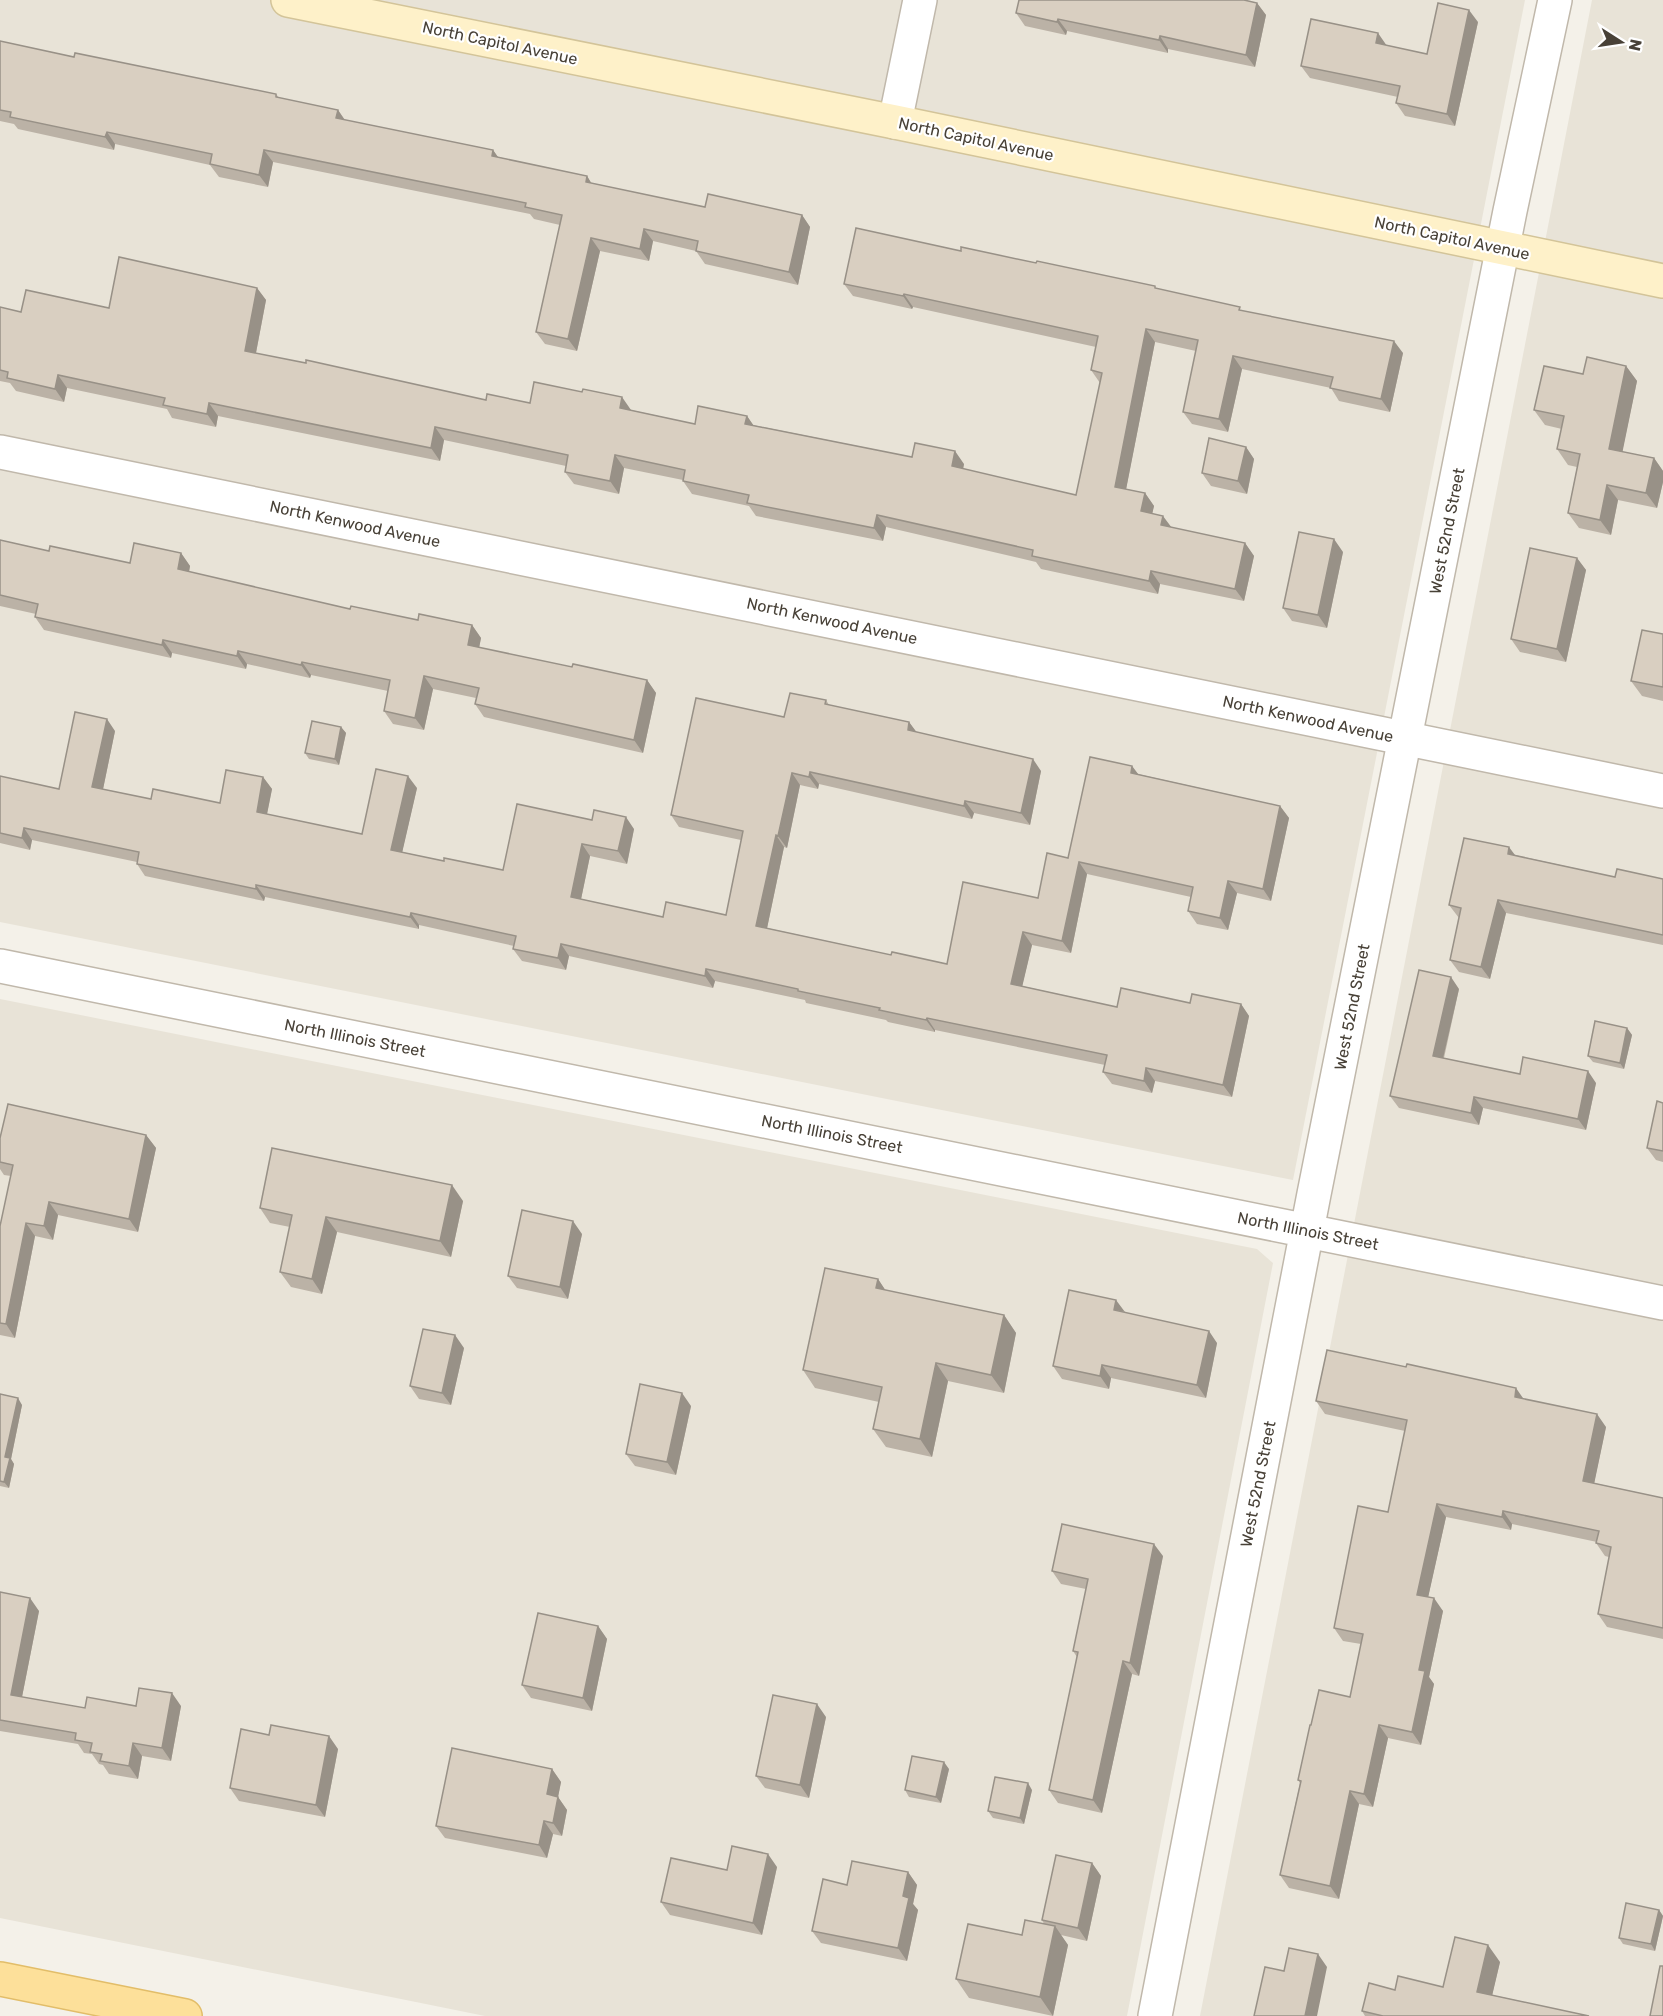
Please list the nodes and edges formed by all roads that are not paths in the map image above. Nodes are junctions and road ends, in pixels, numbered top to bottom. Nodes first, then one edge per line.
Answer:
1 (288, 0) edge
2 (920, 0) edge
3 (1555, 0) edge
4 (895, 122) junction
5 (1503, 249) junction
6 (1663, 281) edge
7 (0, 452) edge
8 (1406, 739) junction
9 (1663, 791) edge
10 (0, 966) edge
11 (1307, 1230) junction
12 (1663, 1303) edge
13 (0, 1979) edge
14 (185, 2016) edge
15 (1155, 2016) edge

1 - 4 main road, North Capitol Avenue
2 - 4 street
3 - 5 street, West 52nd Street
4 - 5 main road, North Capitol Avenue
5 - 6 main road, North Capitol Avenue
5 - 8 street, West 52nd Street
7 - 8 street, North Kenwood Avenue
8 - 9 street, North Kenwood Avenue
8 - 11 street, West 52nd Street
10 - 11 street, North Illinois Street
11 - 12 street, North Illinois Street
11 - 15 street, West 52nd Street
13 - 14 main road

